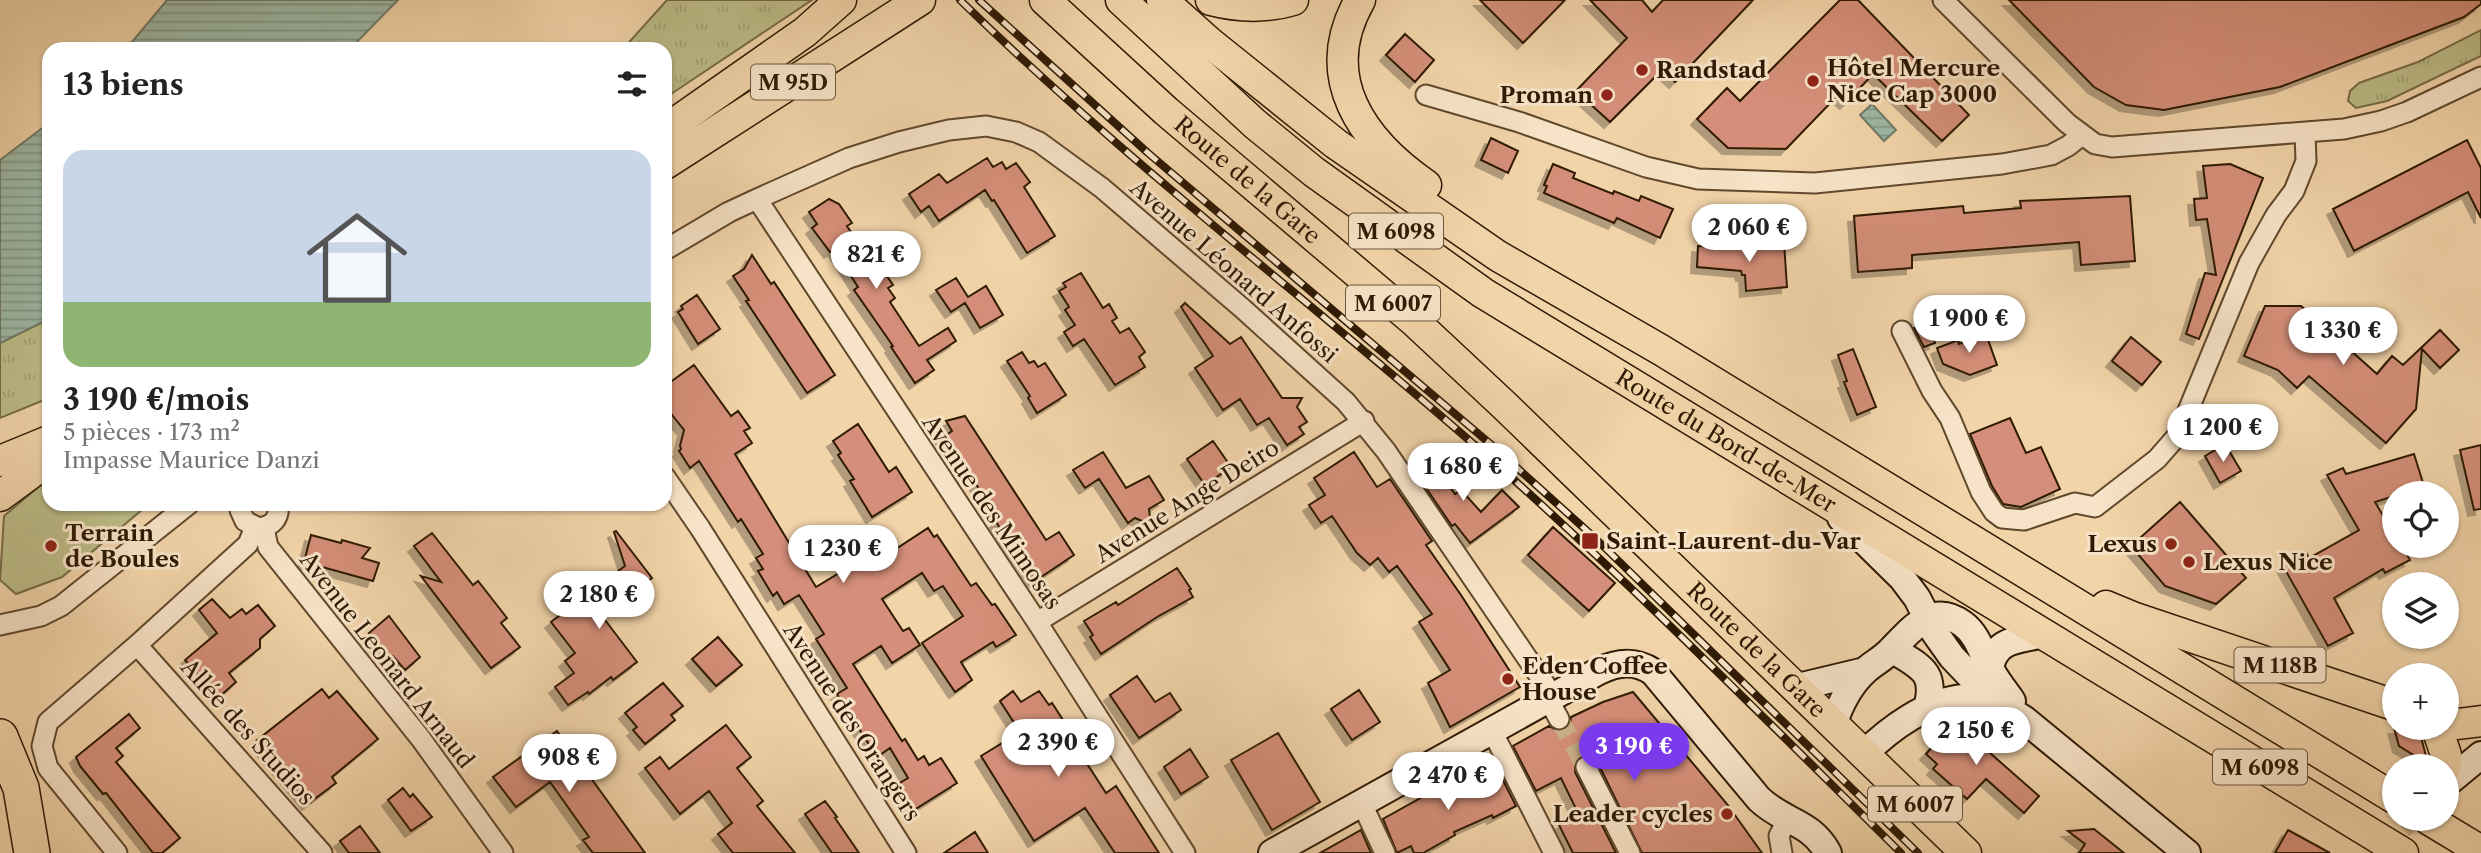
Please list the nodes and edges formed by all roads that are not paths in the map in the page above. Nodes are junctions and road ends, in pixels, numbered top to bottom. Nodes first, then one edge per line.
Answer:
1 (841, 0) edge
2 (920, 0) edge
3 (1045, 0) edge
4 (1121, 0) edge
5 (1162, 0) edge
6 (1211, 0) edge
7 (1293, 0) edge
8 (1360, 0) edge
9 (1943, 0) edge
10 (2481, 77) edge
11 (1426, 95) dead end
12 (672, 125) edge
13 (2305, 134) junction
14 (2082, 135) junction
15 (672, 159) edge
16 (757, 199) junction
17 (672, 246) edge
18 (1902, 331) dead end
19 (1661, 350) junction
20 (1364, 421) junction
21 (42, 444) edge
22 (0, 461) edge
23 (42, 465) edge
24 (672, 487) edge
25 (0, 496) edge
26 (1823, 500) junction
27 (179, 511) edge
28 (238, 511) edge
29 (279, 511) edge
30 (259, 528) junction
31 (1963, 536) junction
32 (0, 611) edge
33 (41, 616) junction
34 (1927, 618) junction
35 (1037, 622) junction
36 (0, 625) edge
37 (2043, 634) junction
38 (137, 645) junction
39 (1892, 649) junction
40 (1990, 668) junction
41 (1865, 671) junction
42 (1794, 688) junction
43 (1992, 699) junction
44 (2382, 701) edge
45 (1553, 705) junction
46 (1927, 708) junction
47 (2025, 720) junction
48 (2481, 721) edge
49 (2459, 724) edge
50 (1833, 725) junction
51 (1492, 731) junction
52 (0, 737) edge
53 (1864, 754) junction
54 (2481, 755) edge
55 (1586, 767) tunnel mouth
56 (2459, 773) edge
57 (2382, 791) edge
58 (1362, 804) junction
59 (2142, 816) junction
60 (1787, 820) junction
61 (2448, 831) edge
62 (2481, 851) edge
63 (32, 853) edge
64 (117, 853) edge
65 (321, 853) edge
66 (503, 853) edge
67 (906, 853) edge
68 (1185, 853) edge
69 (1272, 853) edge
70 (1385, 853) edge
71 (1554, 853) edge
72 (1630, 853) edge
73 (1782, 853) edge
74 (1828, 853) edge
75 (1966, 853) edge
76 (2167, 853) edge
77 (2187, 853) edge
78 (2403, 853) edge

1 - 12 main road, M 95D
2 - 15 main road, M 95D
3 - 42 main road, Route de la Gare / M 6007
4 - 26 main road, Route du Bord-de-Mer / M 6098
5 - 19 main road, Route du Bord-de-Mer / M 6098
6 - 7 main road
8 - 19 main road
9 - 14 street
10 - 13 street
11 - 14 street
13 - 14 street
13 - 18 street
16 - 17 street, Avenue Léonard Anfossi
16 - 20 street, Avenue Léonard Anfossi
16 - 35 street, Avenue des Mimosas
19 - 31 main road, Route du Bord-de-Mer / M 6098
20 - 35 street, Avenue Ange Deiro
20 - 45 street, Avenue Léonard Anfossi
21 - 22 main road
23 - 25 main road
24 - 67 street, Avenue des Orangers
26 - 34 main road
26 - 37 main road, Route du Bord-de-Mer / M 6098
27 - 33 street
28 - 30 street, Avenue Leonard Arnaud
29 - 30 street
30 - 38 street
30 - 66 street, Avenue Leonard Arnaud
31 - 44 main road, M 118B
31 - 57 main road, Route du Bord-de-Mer / M 6098
32 - 33 street
33 - 36 street
34 - 39 main road
34 - 40 main road
34 - 43 main road
35 - 68 street, Avenue des Mimosas
37 - 40 main road
37 - 78 main road, Route du Bord-de-Mer / M 6098
38 - 64 street
38 - 65 street, Allée des Studios
39 - 41 main road
39 - 46 main road
40 - 47 main road
41 - 42 main road
41 - 50 main road
42 - 50 main road, Route de la Gare / M 6007
43 - 46 main road
43 - 47 main road
45 - 51 main road
45 - 60 main road
46 - 53 main road
47 - 59 main road
48 - 49 main road
50 - 53 main road, Route de la Gare / M 6007
51 - 58 main road
51 - 71 street
52 - 63 highway
53 - 75 main road, Route de la Gare / M 6007
54 - 56 main road
55 - 72 street
58 - 69 main road
58 - 70 street
59 - 76 main road
59 - 77 main road
60 - 73 street
60 - 74 main road
61 - 62 main road

